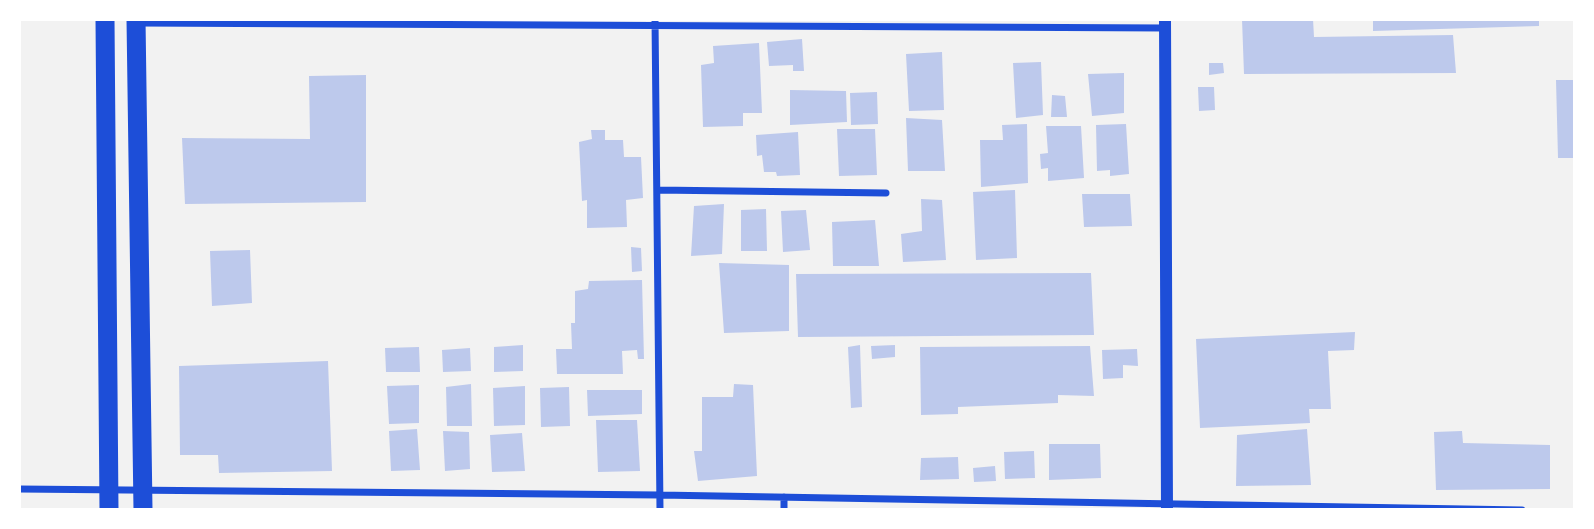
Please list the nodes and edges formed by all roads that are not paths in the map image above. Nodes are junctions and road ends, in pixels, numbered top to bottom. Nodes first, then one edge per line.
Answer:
1 (105, 19) edge
2 (136, 21) edge
3 (655, 23) edge
4 (1165, 24) edge
5 (657, 190) junction
6 (886, 193) dead end
7 (19, 489) edge
8 (108, 489) junction
9 (143, 489) junction
10 (660, 495) junction
11 (784, 497) junction
12 (1167, 506) edge
13 (108, 510) edge
14 (143, 510) edge
15 (660, 510) edge
16 (785, 510) edge
17 (1522, 510) edge

1 - 8 highway
2 - 3 street
2 - 9 highway
3 - 4 street
3 - 5 street
4 - 12 street
5 - 6 street
5 - 10 street
7 - 8 street
8 - 9 street
8 - 13 highway
9 - 10 street
9 - 14 highway
10 - 11 street
10 - 15 street
11 - 12 street
11 - 16 street
12 - 17 street

